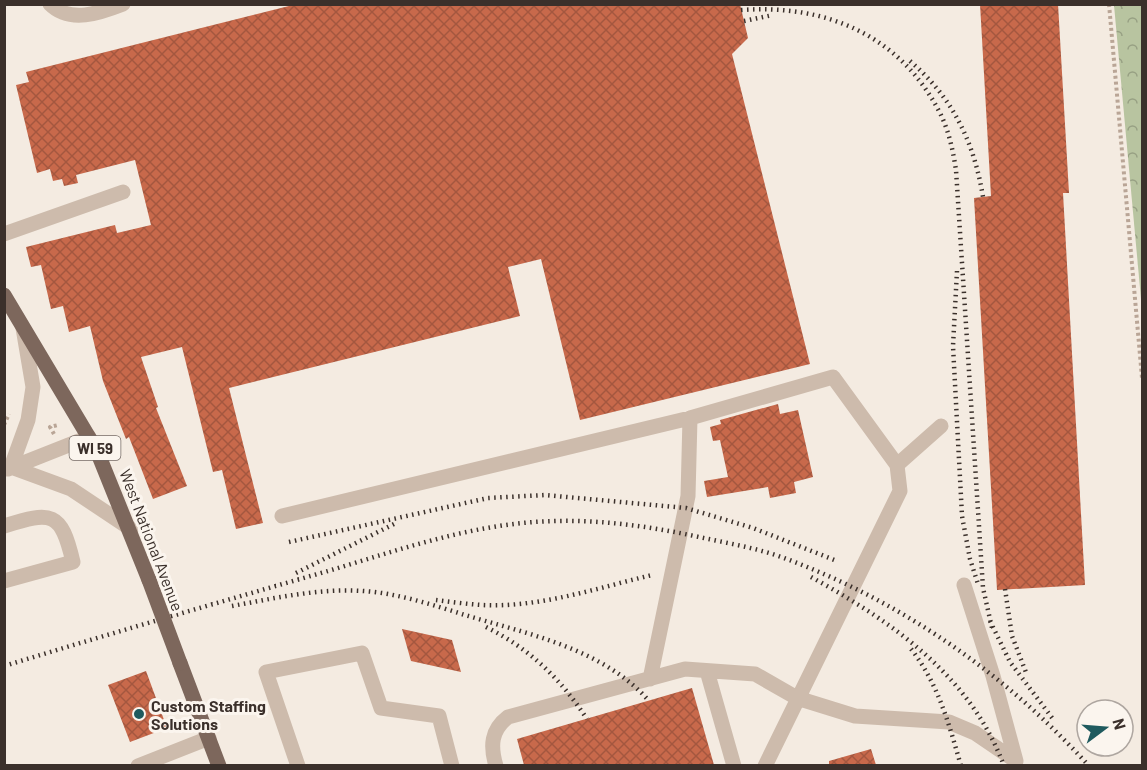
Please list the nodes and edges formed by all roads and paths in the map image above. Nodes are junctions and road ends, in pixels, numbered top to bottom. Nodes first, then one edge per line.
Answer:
1 (50, 4) edge
2 (123, 4) edge
3 (1109, 4) edge
4 (123, 192) dead end
5 (4, 234) edge
6 (4, 282) edge
7 (9, 301) edge
8 (23, 324) junction
9 (1143, 378) edge
10 (9, 414) dead end
11 (690, 418) junction
12 (4, 425) edge
13 (58, 425) dead end
14 (940, 426) dead end
15 (55, 436) dead end
16 (89, 437) junction
17 (897, 465) junction
18 (8, 468) edge
19 (282, 516) dead end
20 (4, 526) edge
21 (131, 530) junction
22 (4, 581) edge
23 (964, 585) dead end
24 (706, 671) junction
25 (650, 680) junction
26 (797, 698) junction
27 (209, 738) junction
28 (138, 765) edge
29 (219, 765) edge
30 (298, 765) edge
31 (452, 765) edge
32 (496, 765) edge
33 (734, 765) edge
34 (765, 765) edge

1 - 2 street
3 - 9 path
4 - 5 street
6 - 7 main road, West National Avenue / WI 59
7 - 8 main road, West National Avenue / WI 59
8 - 16 main road, West National Avenue / WI 59
8 - 18 street
10 - 12 path
11 - 17 street
11 - 19 street
11 - 25 street
13 - 15 path
14 - 17 street
16 - 18 street
16 - 21 main road, West National Avenue / WI 59
17 - 26 street
18 - 21 street
20 - 22 street
21 - 27 main road, West National Avenue / WI 59, bridge
23 - 26 street
24 - 25 street
24 - 26 street
24 - 33 street
25 - 32 street
26 - 34 street
27 - 28 street
27 - 29 main road, West National Avenue / WI 59
30 - 31 street

